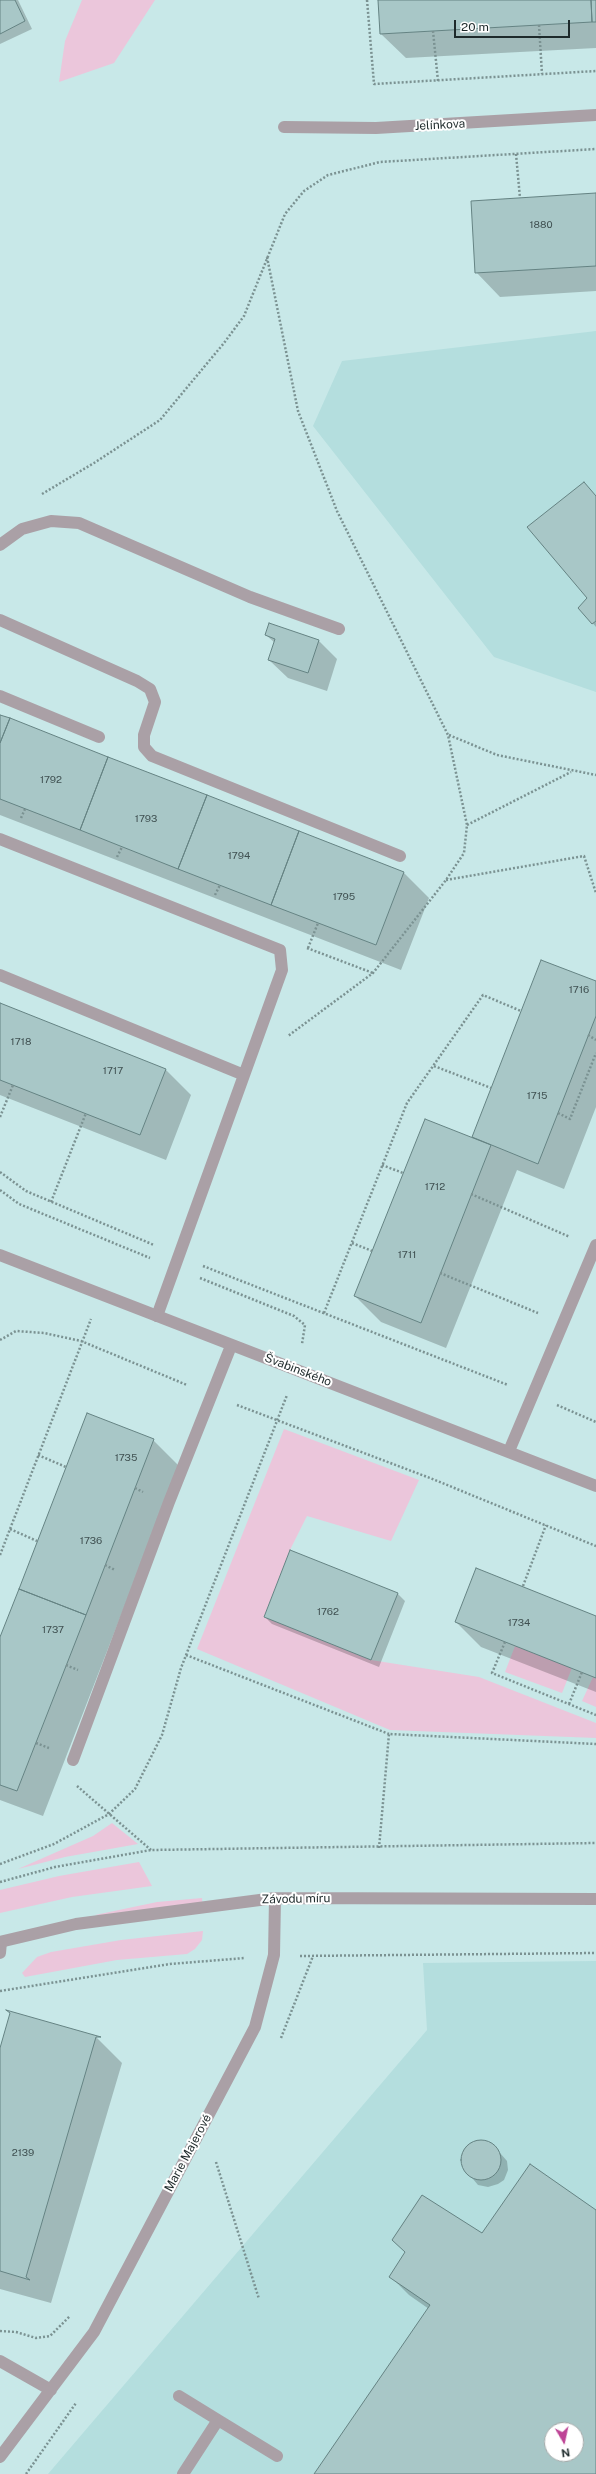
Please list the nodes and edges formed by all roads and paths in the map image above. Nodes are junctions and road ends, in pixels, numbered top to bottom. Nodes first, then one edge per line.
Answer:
1 (367, 0) edge
2 (539, 25) dead end
3 (433, 31) dead end
4 (596, 71) edge
5 (542, 74) junction
6 (438, 81) junction
7 (596, 115) edge
8 (284, 127) dead end
9 (596, 149) edge
10 (516, 154) junction
11 (520, 198) dead end
12 (267, 257) junction
13 (40, 495) dead end
14 (0, 545) edge
15 (0, 620) edge
16 (339, 628) dead end
17 (0, 696) edge
18 (448, 735) junction
19 (100, 737) dead end
20 (572, 771) junction
21 (596, 775) edge
22 (467, 825) junction
23 (0, 839) edge
24 (400, 856) dead end
25 (446, 880) junction
26 (596, 892) edge
27 (0, 975) edge
28 (521, 1012) dead end
29 (588, 1035) dead end
30 (282, 1040) dead end
31 (596, 1040) edge
32 (596, 1053) edge
33 (434, 1066) junction
34 (244, 1076) junction
35 (13, 1085) dead end
36 (491, 1088) dead end
37 (558, 1113) dead end
38 (86, 1114) dead end
39 (0, 1117) edge
40 (382, 1165) junction
41 (0, 1172) edge
42 (403, 1173) dead end
43 (471, 1194) dead end
44 (51, 1202) junction
45 (352, 1243) junction
46 (595, 1246) edge
47 (372, 1251) dead end
48 (0, 1255) edge
49 (179, 1256) junction
50 (440, 1273) dead end
51 (324, 1313) junction
52 (93, 1315) dead end
53 (157, 1316) junction
54 (562, 1323) junction
55 (0, 1340) edge
56 (81, 1341) junction
57 (231, 1346) junction
58 (211, 1395) junction
59 (532, 1395) junction
60 (596, 1422) edge
61 (509, 1451) junction
62 (38, 1456) junction
63 (66, 1467) dead end
64 (596, 1486) edge
65 (546, 1525) junction
66 (10, 1530) junction
67 (37, 1541) dead end
68 (596, 1546) edge
69 (0, 1555) edge
70 (523, 1586) dead end
71 (505, 1642) dead end
72 (186, 1654) dead end
73 (582, 1672) dead end
74 (569, 1704) junction
75 (596, 1715) edge
76 (389, 1734) junction
77 (596, 1744) edge
78 (73, 1760) joint
79 (596, 1843) edge
80 (379, 1848) junction
81 (151, 1850) junction
82 (0, 1882) edge
83 (275, 1898) junction
84 (596, 1899) edge
85 (0, 1946) edge
86 (596, 1953) edge
87 (274, 1955) junction
88 (0, 1991) edge
89 (216, 2162) dead end
90 (259, 2299) dead end
91 (70, 2316) dead end
92 (0, 2331) edge
93 (0, 2361) edge
94 (51, 2390) junction
95 (179, 2396) dead end
96 (218, 2420) junction
97 (0, 2456) edge
98 (277, 2456) dead end
99 (183, 2474) edge

1 - 6 path
2 - 5 path
3 - 6 path
4 - 5 path
5 - 6 path
7 - 8 street, Jelínkova
9 - 10 path
10 - 11 path
10 - 12 path
12 - 13 path
12 - 18 path
14 - 16 street
15 - 24 street
17 - 19 street
18 - 20 path
18 - 22 path
20 - 21 path
20 - 22 path
22 - 25 path
23 - 34 street
25 - 26 path
25 - 30 path
27 - 34 street
28 - 33 path
29 - 31 path
32 - 37 path
33 - 36 path
33 - 40 path
34 - 49 street
35 - 39 path
38 - 44 path
40 - 42 path
40 - 45 path
41 - 44 path
43 - 46 path
44 - 49 path
45 - 47 path
45 - 51 path
46 - 54 street
48 - 53 street, Švabinského
49 - 51 path
49 - 53 street
50 - 54 path
51 - 59 path
52 - 56 path
53 - 57 street, Švabinského
54 - 59 street
55 - 56 path
56 - 58 path
56 - 62 path
57 - 58 street
57 - 61 street, Švabinského
58 - 65 path
58 - 78 street
59 - 60 path
59 - 61 street
61 - 64 street, Švabinského
62 - 63 path
62 - 66 path
65 - 68 path
65 - 70 path
66 - 67 path
66 - 69 path
71 - 74 path
72 - 76 path
73 - 74 path
74 - 75 path
76 - 77 path
76 - 80 path
78 - 81 path
79 - 80 path
80 - 81 path
81 - 82 path
83 - 84 street, Závodu míru
83 - 85 street, Závodu míru
83 - 87 street, Marie Majerové
86 - 87 path
87 - 88 path
87 - 94 street, Marie Majerové
89 - 90 path
91 - 92 path
93 - 94 street
94 - 97 street, Marie Majerové
95 - 96 street
96 - 98 street
96 - 99 street

